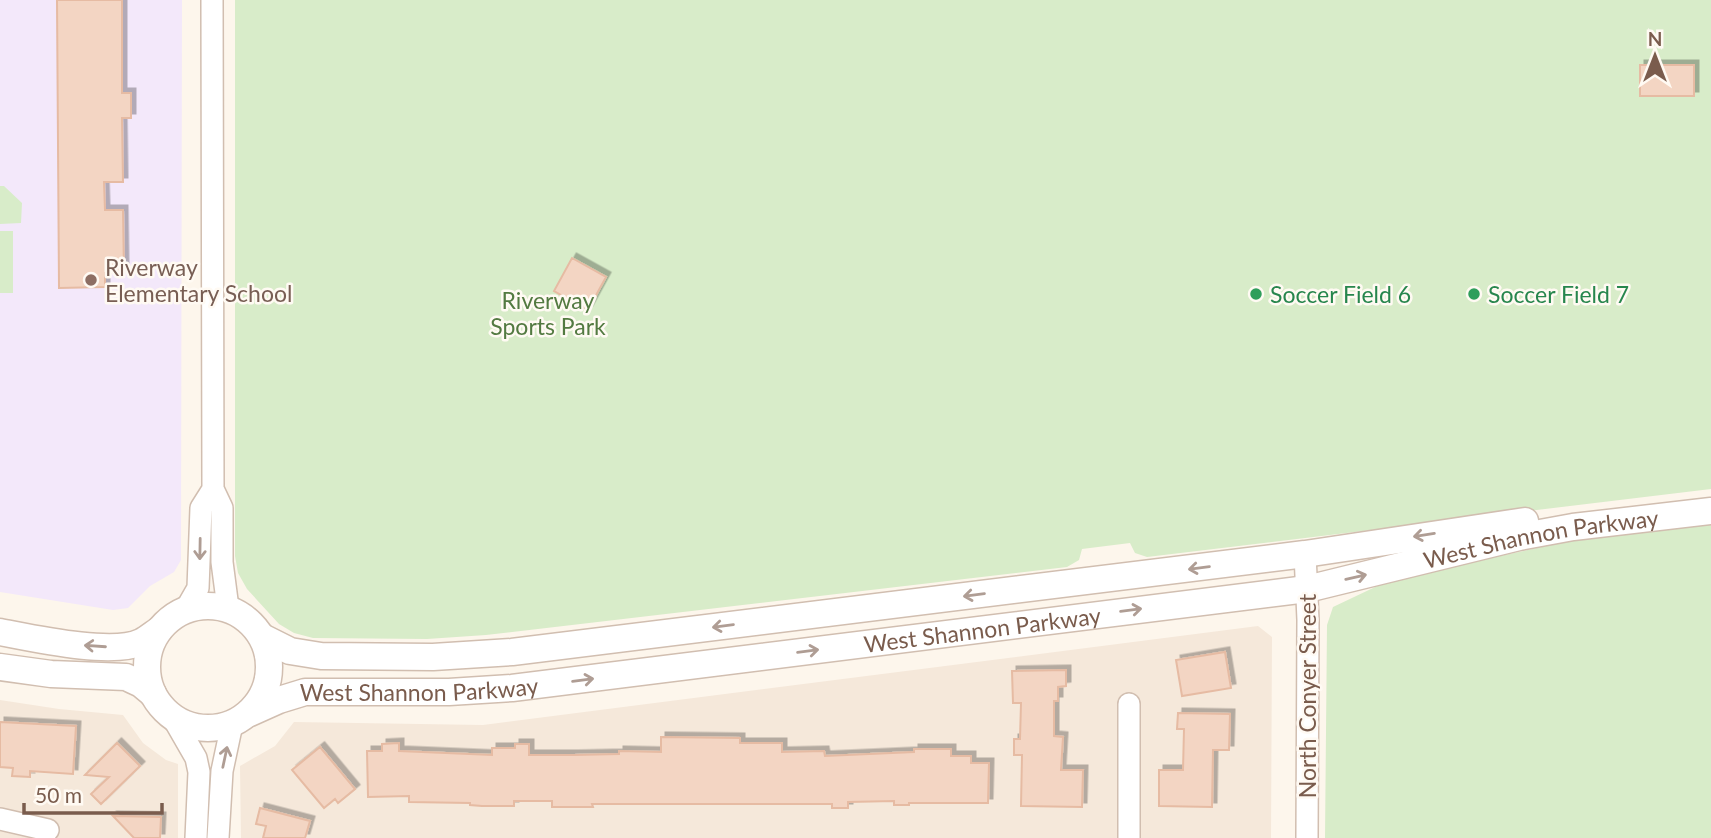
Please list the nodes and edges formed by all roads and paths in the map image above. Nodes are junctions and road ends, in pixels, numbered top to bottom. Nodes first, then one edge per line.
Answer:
1 (212, 0) edge
2 (213, 489) junction
3 (1711, 500) edge
4 (1711, 511) edge
5 (1305, 554) junction
6 (1122, 576) junction
7 (1307, 589) junction
8 (228, 608) junction
9 (186, 609) junction
10 (159, 630) junction
11 (0, 632) edge
12 (922, 636) junction
13 (262, 637) junction
14 (0, 667) edge
15 (153, 694) junction
16 (1129, 704) dead end
17 (173, 718) junction
18 (241, 719) junction
19 (0, 819) edge
20 (48, 830) dead end
21 (197, 838) edge
22 (218, 838) edge
23 (1129, 838) edge
24 (1307, 838) edge

1 - 2 street
2 - 8 street
2 -> 9 street
3 -> 5 street, West Shannon Parkway
7 -> 4 street, West Shannon Parkway
5 -> 6 street, West Shannon Parkway
5 - 7 street, North Conyer Street
6 - 12 street
6 -> 13 street, West Shannon Parkway
12 -> 7 street, West Shannon Parkway
7 - 24 street, North Conyer Street
8 - 9 street
8 - 13 street
9 - 10 street
10 -> 11 street
10 - 15 street
18 -> 12 street, West Shannon Parkway
13 - 18 street
14 - 15 street
15 - 17 street
16 - 23 street
17 - 18 street
17 - 21 street
22 -> 18 street
19 - 20 street

